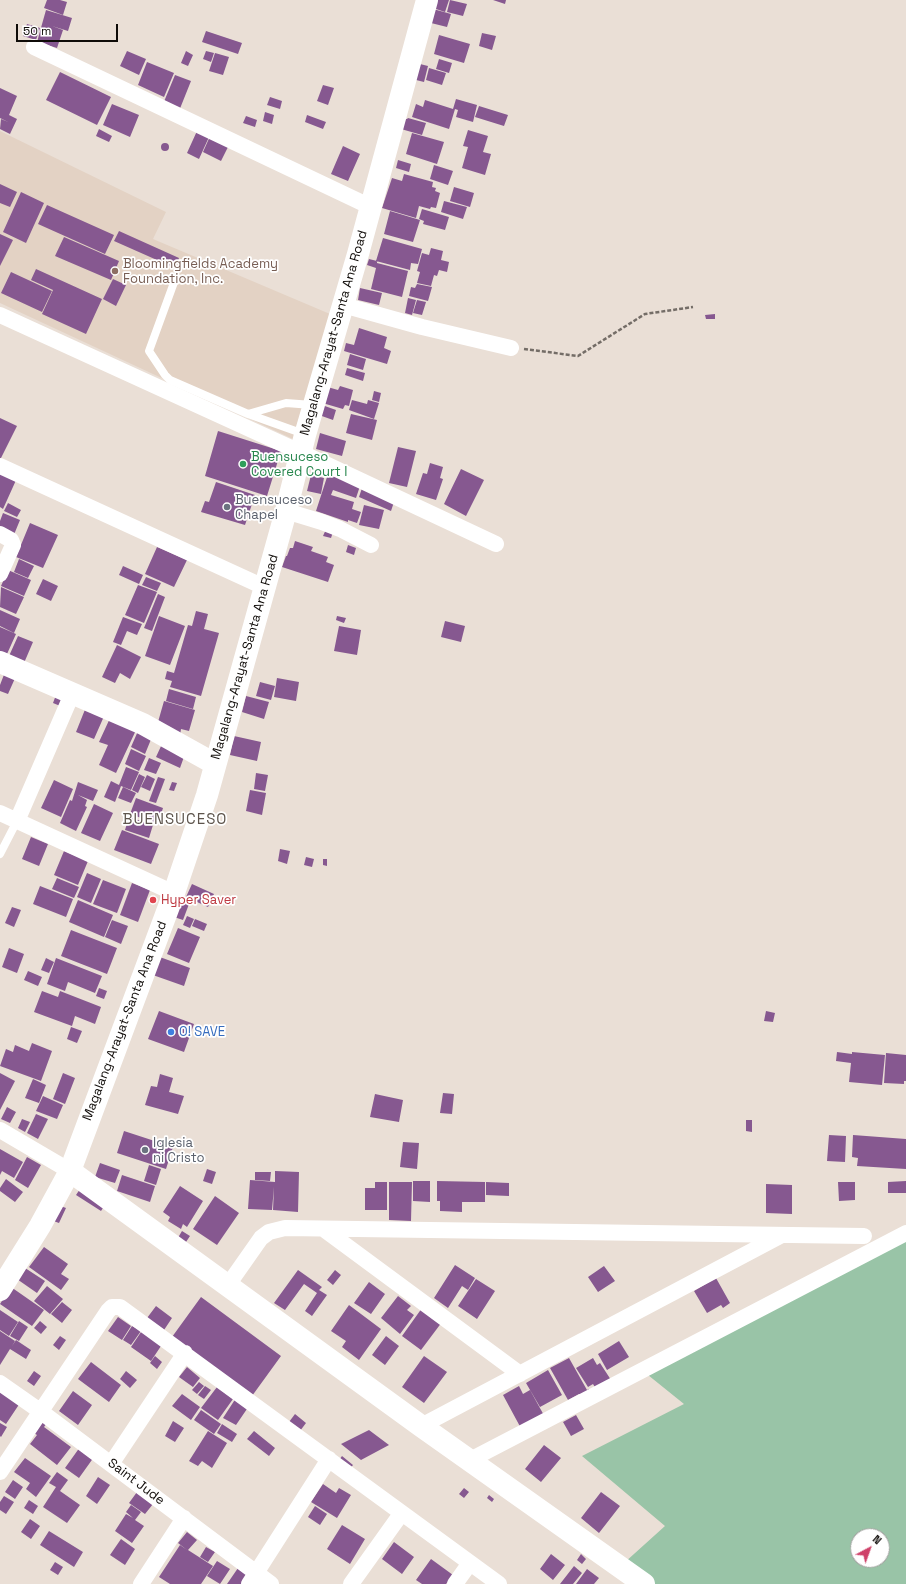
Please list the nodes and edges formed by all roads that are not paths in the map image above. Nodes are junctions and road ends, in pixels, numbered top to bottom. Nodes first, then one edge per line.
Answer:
1 (426, 0) edge
2 (34, 47) dead end
3 (371, 207) junction
4 (176, 277) dead end
5 (343, 305) junction
6 (0, 315) edge
7 (511, 348) road end
8 (313, 406) junction
9 (248, 414) junction
10 (302, 443) junction
11 (0, 466) edge
12 (286, 511) junction
13 (0, 534) edge
14 (496, 544) dead end
15 (371, 545) dead end
16 (0, 574) edge
17 (264, 587) junction
18 (0, 662) edge
19 (72, 694) junction
20 (216, 764) junction
21 (0, 813) edge
22 (17, 821) junction
23 (0, 854) edge
24 (174, 893) junction
25 (0, 1130) edge
26 (70, 1171) junction
27 (325, 1230) junction
28 (906, 1233) edge
29 (782, 1235) junction
30 (864, 1236) dead end
31 (228, 1285) junction
32 (0, 1290) edge
33 (185, 1353) junction
34 (520, 1374) junction
35 (0, 1383) edge
36 (40, 1411) junction
37 (421, 1426) junction
38 (330, 1459) junction
39 (470, 1460) junction
40 (111, 1464) junction
41 (0, 1472) edge
42 (401, 1514) junction
43 (184, 1518) junction
44 (470, 1563) junction
45 (252, 1578) edge
46 (141, 1584) edge
47 (271, 1584) edge
48 (351, 1584) edge
49 (455, 1584) edge
50 (499, 1584) edge
51 (644, 1584) edge

1 - 3 main road, Magalang-Arayat-Santa Ana Road
2 - 3 street
3 - 5 main road, Magalang-Arayat-Santa Ana Road
4 - 9 lane
5 - 7 street
5 - 8 main road, Magalang-Arayat-Santa Ana Road
6 - 10 street
8 - 9 lane
8 - 10 main road, Magalang-Arayat-Santa Ana Road
9 - 10 lane
10 - 12 main road, Magalang-Arayat-Santa Ana Road
10 - 14 street
11 - 17 street
12 - 15 street
12 - 17 main road, Magalang-Arayat-Santa Ana Road
13 - 16 street
17 - 20 main road, Magalang-Arayat-Santa Ana Road
18 - 19 main road
19 - 20 main road
19 - 22 street
20 - 24 main road, Magalang-Arayat-Santa Ana Road
21 - 22 street
22 - 23 lane
22 - 24 street
24 - 26 main road, Magalang-Arayat-Santa Ana Road
25 - 26 street
26 - 31 main road
26 - 32 main road, Magalang-Arayat-Santa Ana Road
27 - 29 street
27 - 31 street
27 - 34 street
28 - 39 street
29 - 30 street
29 - 34 street
31 - 37 main road
33 - 36 street
33 - 38 street
33 - 40 street
34 - 37 street
35 - 36 street, Saint Jude
36 - 40 street, Saint Jude
36 - 41 street
37 - 39 main road
38 - 42 street
38 - 45 street
39 - 51 main road
40 - 43 street, Saint Jude
42 - 44 street
42 - 48 street
43 - 45 street, Saint Jude
43 - 46 street
44 - 49 street
44 - 50 street
45 - 47 street, Saint Jude

